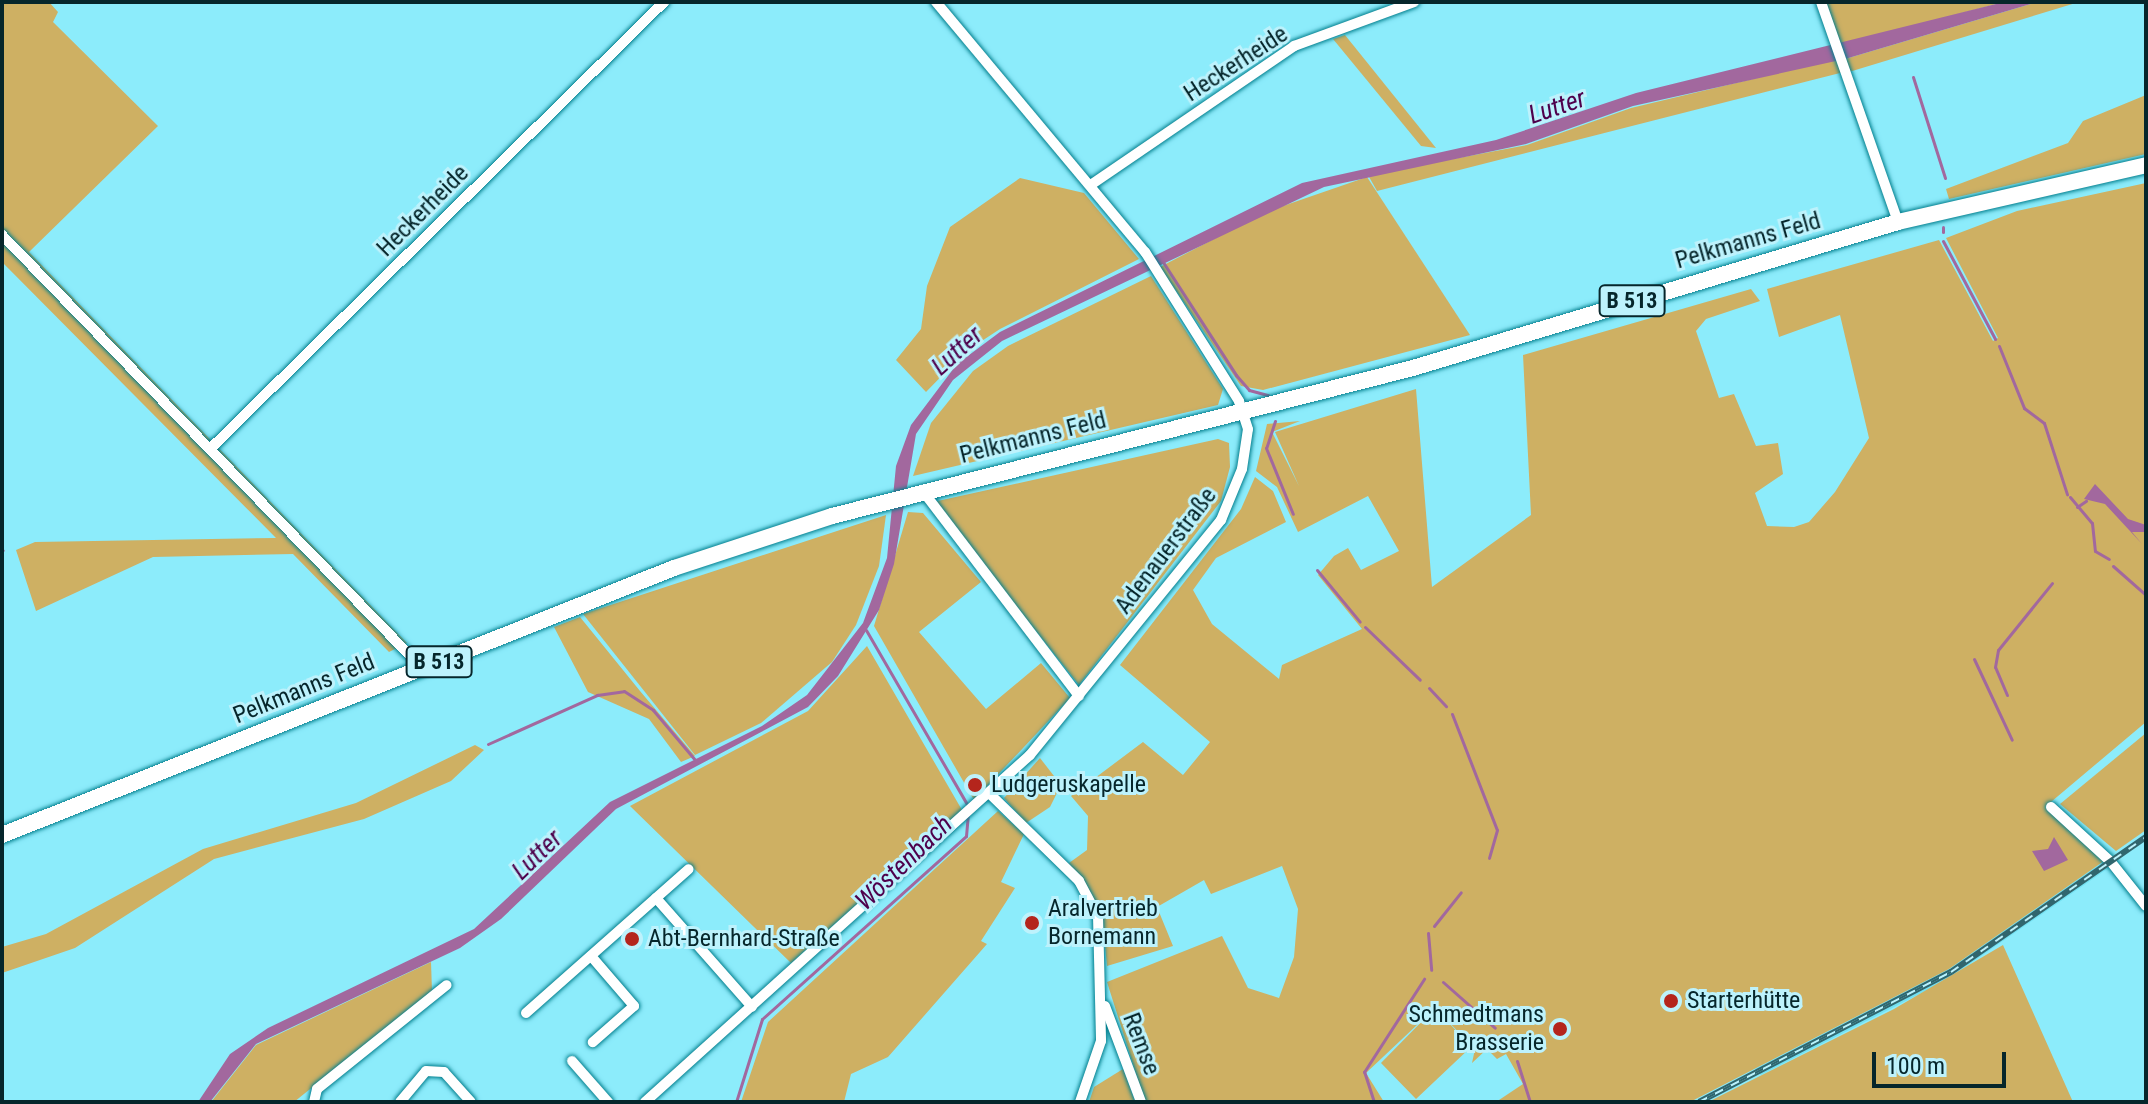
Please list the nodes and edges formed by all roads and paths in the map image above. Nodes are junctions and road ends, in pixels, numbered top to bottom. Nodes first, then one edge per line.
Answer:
1 (664, 2) edge
2 (936, 2) edge
3 (1414, 2) edge
4 (1821, 2) edge
5 (2146, 159) edge
6 (2146, 165) edge
7 (2102, 172) junction
8 (1092, 184) junction
9 (1898, 222) junction
10 (2, 235) edge
11 (1244, 414) junction
12 (211, 448) junction
13 (917, 491) junction
14 (423, 669) junction
15 (1079, 696) junction
16 (991, 795) junction
17 (2051, 807) dead end
18 (2, 835) edge
19 (689, 869) dead end
20 (656, 898) junction
21 (2146, 906) edge
22 (591, 956) junction
23 (447, 985) dead end
24 (1103, 1001) junction
25 (752, 1007) junction
26 (526, 1013) dead end
27 (593, 1042) dead end
28 (572, 1061) dead end
29 (650, 1100) edge
30 (314, 1102) edge
31 (400, 1102) edge
32 (471, 1102) edge
33 (608, 1102) edge
34 (1080, 1102) edge
35 (1141, 1102) edge

1 - 12 street, Heckerheide
2 - 8 street
3 - 8 street, Heckerheide
4 - 9 street
5 - 7 main road, Pelkmanns Feld / B 513
6 - 7 main road, Pelkmanns Feld / B 513
7 - 9 main road, Pelkmanns Feld / B 513
8 - 11 street
9 - 11 main road, Pelkmanns Feld / B 513
10 - 12 street
11 - 13 main road, Pelkmanns Feld / B 513
11 - 15 street, Adenauerstraße
12 - 14 street
13 - 14 main road, Pelkmanns Feld / B 513
13 - 15 street
14 - 18 main road, Pelkmanns Feld / B 513
15 - 16 street, Adenauerstraße
16 - 24 street
16 - 25 street, Adenauerstraße
17 - 21 street
19 - 20 street
20 - 22 street
20 - 25 street
22 - 26 street
22 - 27 street
23 - 30 street
24 - 34 street
24 - 35 street, Remse
25 - 29 street, Adenauerstraße
28 - 33 street
31 - 32 street

